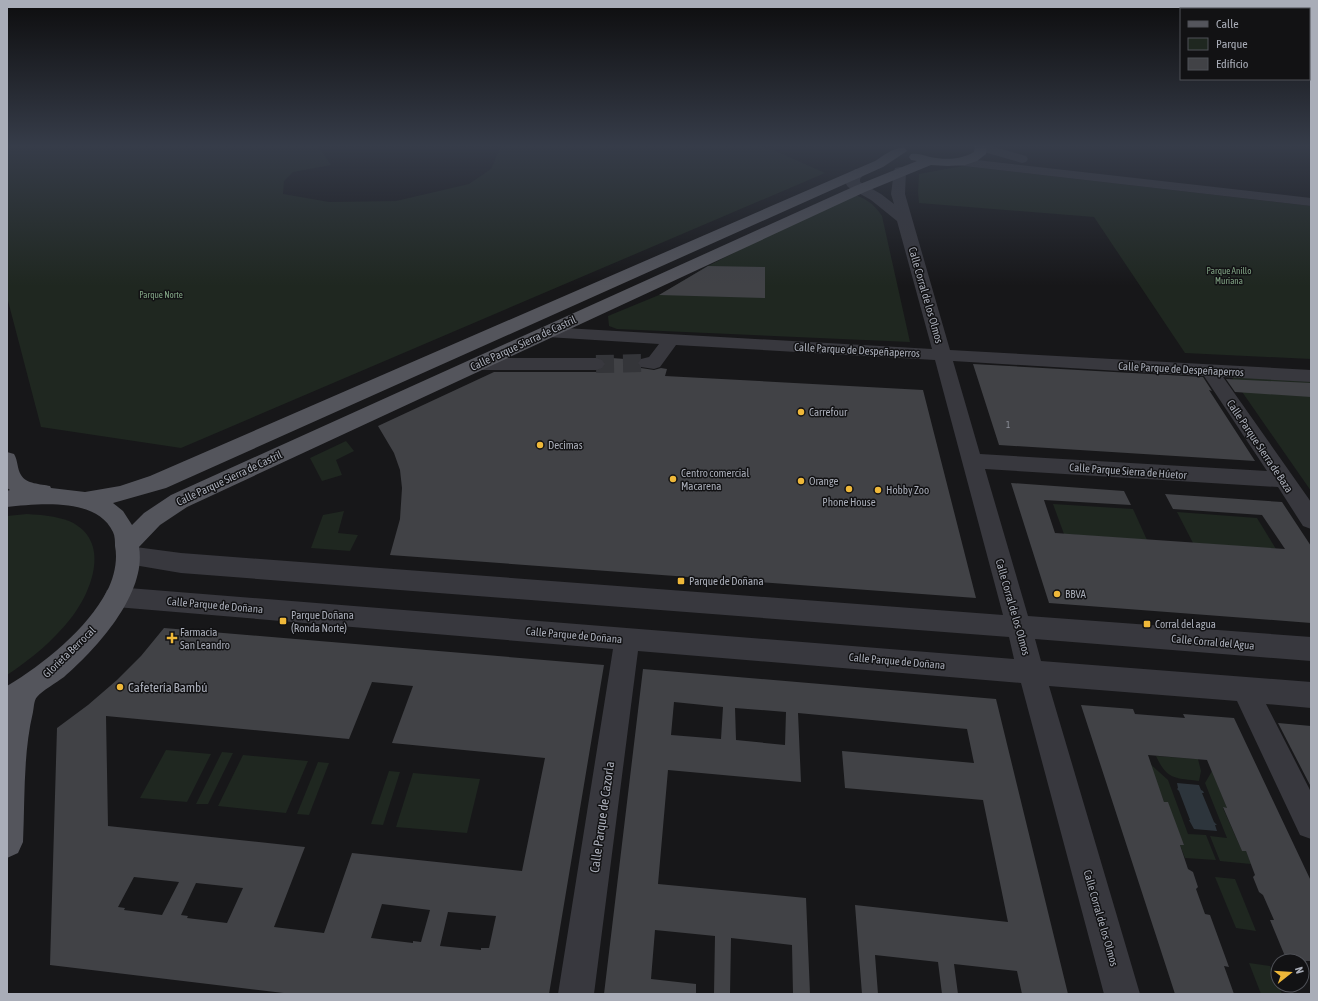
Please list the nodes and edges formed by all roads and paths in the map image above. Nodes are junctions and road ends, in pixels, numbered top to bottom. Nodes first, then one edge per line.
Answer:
1 (830, 193) edge
2 (834, 193) edge
3 (872, 193) edge
4 (898, 193) edge
5 (1229, 193) edge
6 (1311, 202) edge
7 (904, 219) junction
8 (547, 332) junction
9 (671, 339) junction
10 (943, 355) junction
11 (476, 364) junction
12 (596, 364) tunnel mouth
13 (647, 364) tunnel mouth
14 (1210, 371) junction
15 (1311, 376) edge
16 (7, 459) edge
17 (972, 461) junction
18 (1284, 480) junction
19 (78, 498) junction
20 (7, 499) edge
21 (1311, 520) edge
22 (128, 549) junction
23 (116, 597) junction
24 (1019, 626) junction
25 (627, 639) junction
26 (1311, 650) edge
27 (1032, 672) junction
28 (1245, 690) junction
29 (1311, 695) edge
30 (15, 697) edge
31 (1311, 824) edge
32 (7, 842) edge
33 (576, 994) edge
34 (1122, 994) edge

1 - 19 main road, Calle Parque Sierra de Castril
2 - 8 main road, Calle Parque Sierra de Castril
3 - 7 street
4 - 7 street, Calle Corral de los Olmos
5 - 6 street
7 - 10 street, Calle Corral de los Olmos
8 - 9 street, Calle Parque de Despeñaperros
8 - 11 main road, Calle Parque Sierra de Castril
9 - 10 street, Calle Parque de Despeñaperros
9 - 13 street
10 - 14 street, Calle Parque de Despeñaperros
10 - 17 street, Calle Corral de los Olmos
11 - 12 street
11 - 22 main road, Calle Parque Sierra de Castril
14 - 15 street, Calle Parque de Despeñaperros
14 - 18 street, Calle Parque Sierra de Baza
16 - 19 main road
17 - 18 street, Calle Parque Sierra de Húetor
17 - 24 street, Calle Corral de los Olmos
18 - 21 street, Calle Parque Sierra de Baza
19 - 20 main road
19 - 22 main road
22 - 23 main road, Glorieta Berrocal
22 - 24 street
23 - 25 street, Calle Parque de Doñana
23 - 30 main road, Glorieta Berrocal
24 - 26 street, Calle Corral del Agua
24 - 27 street, Calle Corral de los Olmos
25 - 27 street, Calle Parque de Doñana
25 - 33 street, Calle Parque de Cazorla
27 - 28 street
27 - 34 street, Calle Corral de los Olmos
28 - 29 street
28 - 31 street
30 - 32 main road

